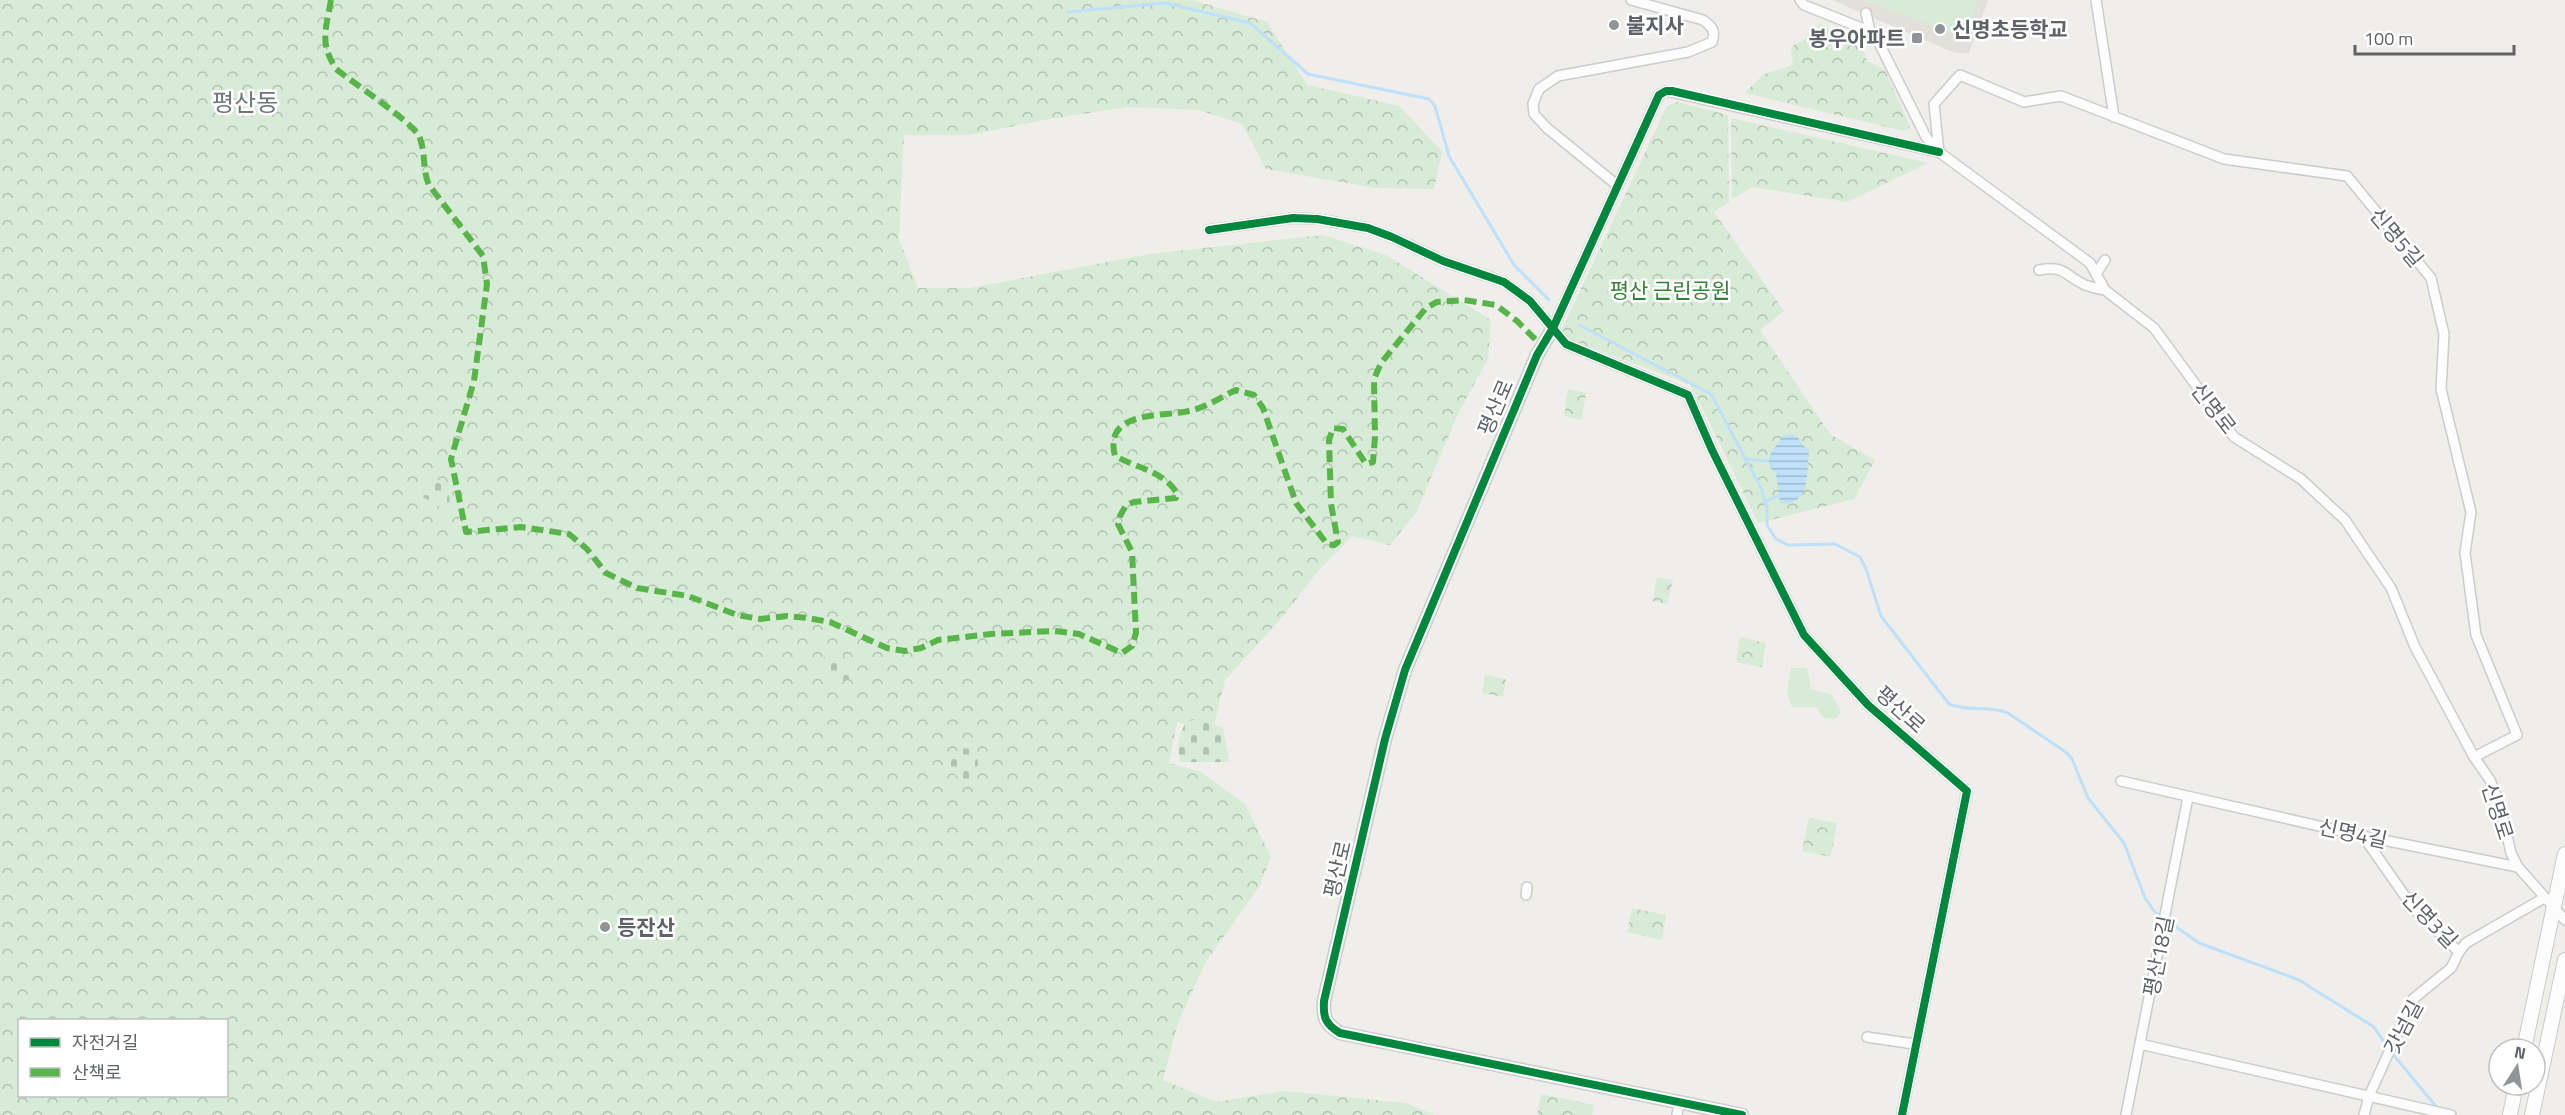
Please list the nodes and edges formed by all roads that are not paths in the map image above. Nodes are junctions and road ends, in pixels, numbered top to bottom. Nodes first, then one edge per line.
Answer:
1 (1631, 0) edge
2 (1800, 0) edge
3 (2096, 0) edge
4 (1866, 13) dead end
5 (1870, 31) junction
6 (2114, 117) junction
7 (1939, 152) junction
8 (1618, 186) junction
9 (1209, 230) dead end
10 (2105, 260) dead end
11 (2039, 270) dead end
12 (2096, 274) junction
13 (2105, 290) junction
14 (1553, 328) junction
15 (2474, 757) junction
16 (2121, 781) dead end
17 (2188, 797) junction
18 (2363, 836) junction
19 (2565, 854) edge
20 (2518, 867) junction
21 (2549, 903) junction
22 (2565, 920) edge
23 (2459, 952) junction
24 (2565, 960) edge
25 (1867, 1037) dead end
26 (2526, 1037) edge
27 (1914, 1044) junction
28 (2140, 1044) junction
29 (2369, 1096) junction
30 (2514, 1097) edge
31 (1678, 1109) edge
32 (1742, 1115) edge
33 (1902, 1115) edge
34 (2126, 1115) edge
35 (2364, 1115) edge
36 (2451, 1115) edge
37 (2510, 1115) edge
38 (2532, 1115) edge

1 - 8 street
2 - 5 street
3 - 6 street
4 - 5 street, 신명로
5 - 7 street, 신명로
6 - 7 street, 신명5길
6 - 15 street, 신명5길
7 - 8 street
7 - 12 street, 신명로
8 - 14 street
9 - 14 street, 평산로
10 - 12 street
11 - 13 street
12 - 13 street, 신명로
13 - 15 street, 신명로
14 - 27 street, 평산로
14 - 31 street, 평산로
15 - 20 street, 신명로
16 - 17 street, 신명4길
17 - 18 street, 신명4길
17 - 28 street, 평산18길
18 - 20 street, 신명4길
18 - 23 street, 신명3길
19 - 21 main road
20 - 21 street, 신명로
21 - 22 street, 신명로
21 - 23 street, 신명3길
21 - 26 main road
23 - 29 street, 갓넘길
24 - 38 main road
25 - 27 street
27 - 33 street, 평산로
28 - 29 street
28 - 34 street, 평산18길
29 - 35 street, 갓넘길
29 - 36 street
30 - 37 main road
31 - 32 street, 평산로

